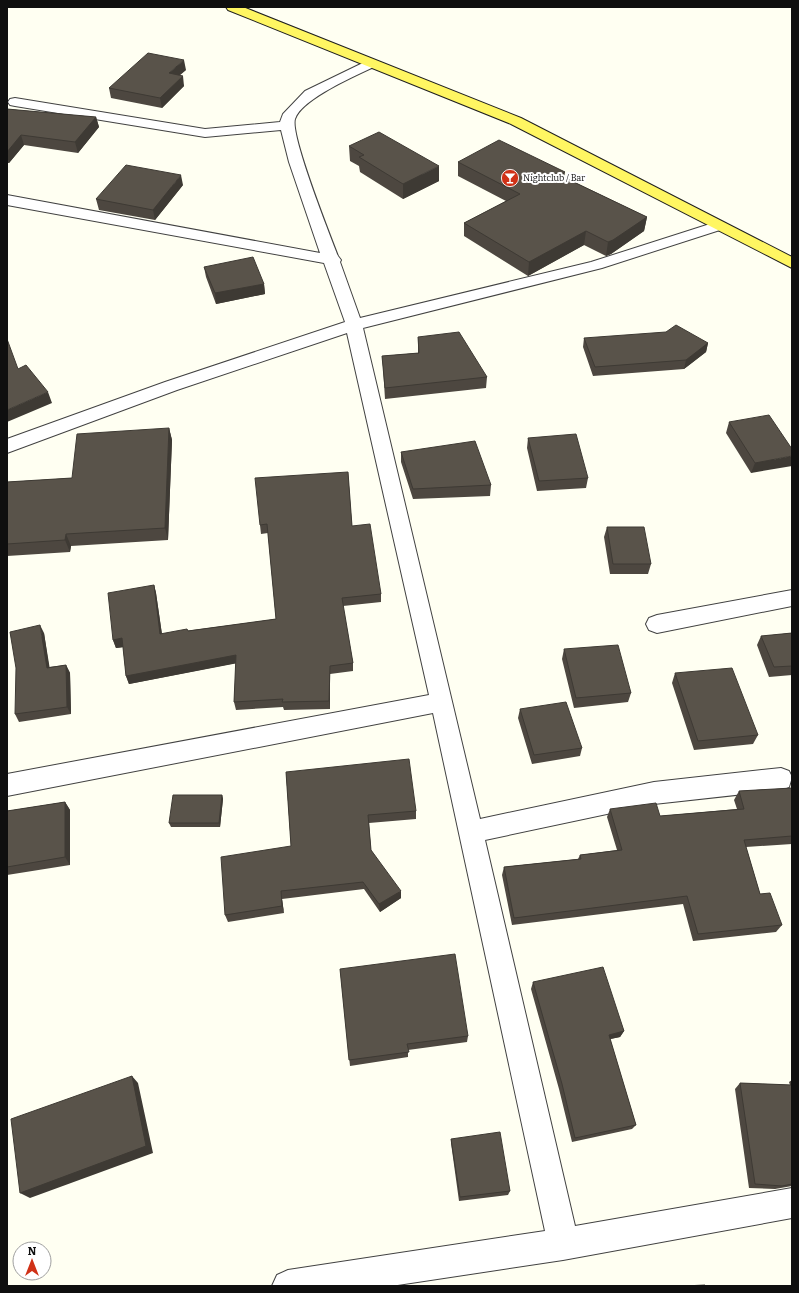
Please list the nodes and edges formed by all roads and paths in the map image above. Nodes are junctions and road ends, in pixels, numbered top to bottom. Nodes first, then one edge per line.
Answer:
1 (232, 7) edge
2 (371, 63) junction
3 (15, 102) dead end
4 (287, 125) junction
5 (7, 200) edge
6 (718, 226) junction
7 (333, 260) junction
8 (792, 263) edge
9 (354, 325) junction
10 (7, 446) edge
11 (792, 598) edge
12 (657, 624) dead end
13 (442, 702) junction
14 (781, 779) dead end
15 (7, 785) edge
16 (471, 832) junction
17 (792, 1203) edge
18 (563, 1244) junction
19 (288, 1286) edge

1 - 2 main road
2 - 4 street
2 - 6 main road
3 - 4 street
4 - 7 street
5 - 7 street
6 - 8 main road
6 - 9 street
7 - 9 street
9 - 10 street
9 - 13 street
11 - 12 street
13 - 15 street
13 - 16 street
14 - 16 street
16 - 18 street
17 - 18 street
18 - 19 street

